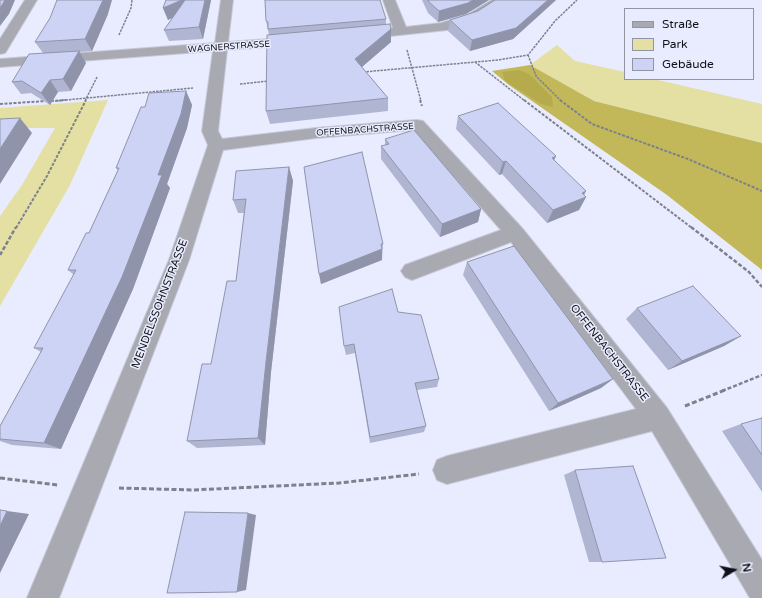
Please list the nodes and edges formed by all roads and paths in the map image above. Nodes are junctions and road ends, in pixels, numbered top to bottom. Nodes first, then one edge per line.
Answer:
1 (31, 0) edge
2 (132, 0) edge
3 (227, 0) edge
4 (389, 0) edge
5 (500, 0) edge
6 (577, 0) edge
7 (402, 32) junction
8 (346, 36) edge
9 (118, 37) dead end
10 (307, 40) edge
11 (220, 48) junction
12 (0, 50) edge
13 (528, 55) junction
14 (475, 62) junction
15 (0, 63) edge
16 (412, 68) junction
17 (99, 73) dead end
18 (357, 73) edge
19 (271, 81) edge
20 (216, 86) junction
21 (85, 98) junction
22 (0, 104) edge
23 (418, 125) junction
24 (216, 145) junction
25 (762, 191) edge
26 (514, 233) junction
27 (0, 255) edge
28 (412, 271) dead end
29 (762, 286) edge
30 (762, 375) edge
31 (658, 417) junction
32 (447, 470) joint
33 (0, 478) edge
34 (86, 488) junction
35 (762, 589) edge
36 (43, 598) edge

1 - 12 street
2 - 9 path
3 - 11 street
4 - 7 street
5 - 7 street
6 - 13 path
7 - 8 street
7 - 16 path
10 - 11 street, WAGNERSTRASSE
11 - 15 street, WAGNERSTRASSE
11 - 20 street
13 - 14 path
13 - 25 path
14 - 16 path
14 - 29 path
16 - 18 path
16 - 23 path
17 - 21 path
19 - 20 path
20 - 21 path
20 - 24 street
21 - 22 path
21 - 27 path
23 - 24 street, OFFENBACHSTRASSE
23 - 26 street, OFFENBACHSTRASSE
24 - 34 street, MENDELSSOHNSTRASSE
26 - 28 street
26 - 31 street, OFFENBACHSTRASSE
30 - 31 path
31 - 32 street
31 - 35 street, OFFENBACHSTRASSE
32 - 34 path
33 - 34 path
34 - 36 street, MENDELSSOHNSTRASSE

